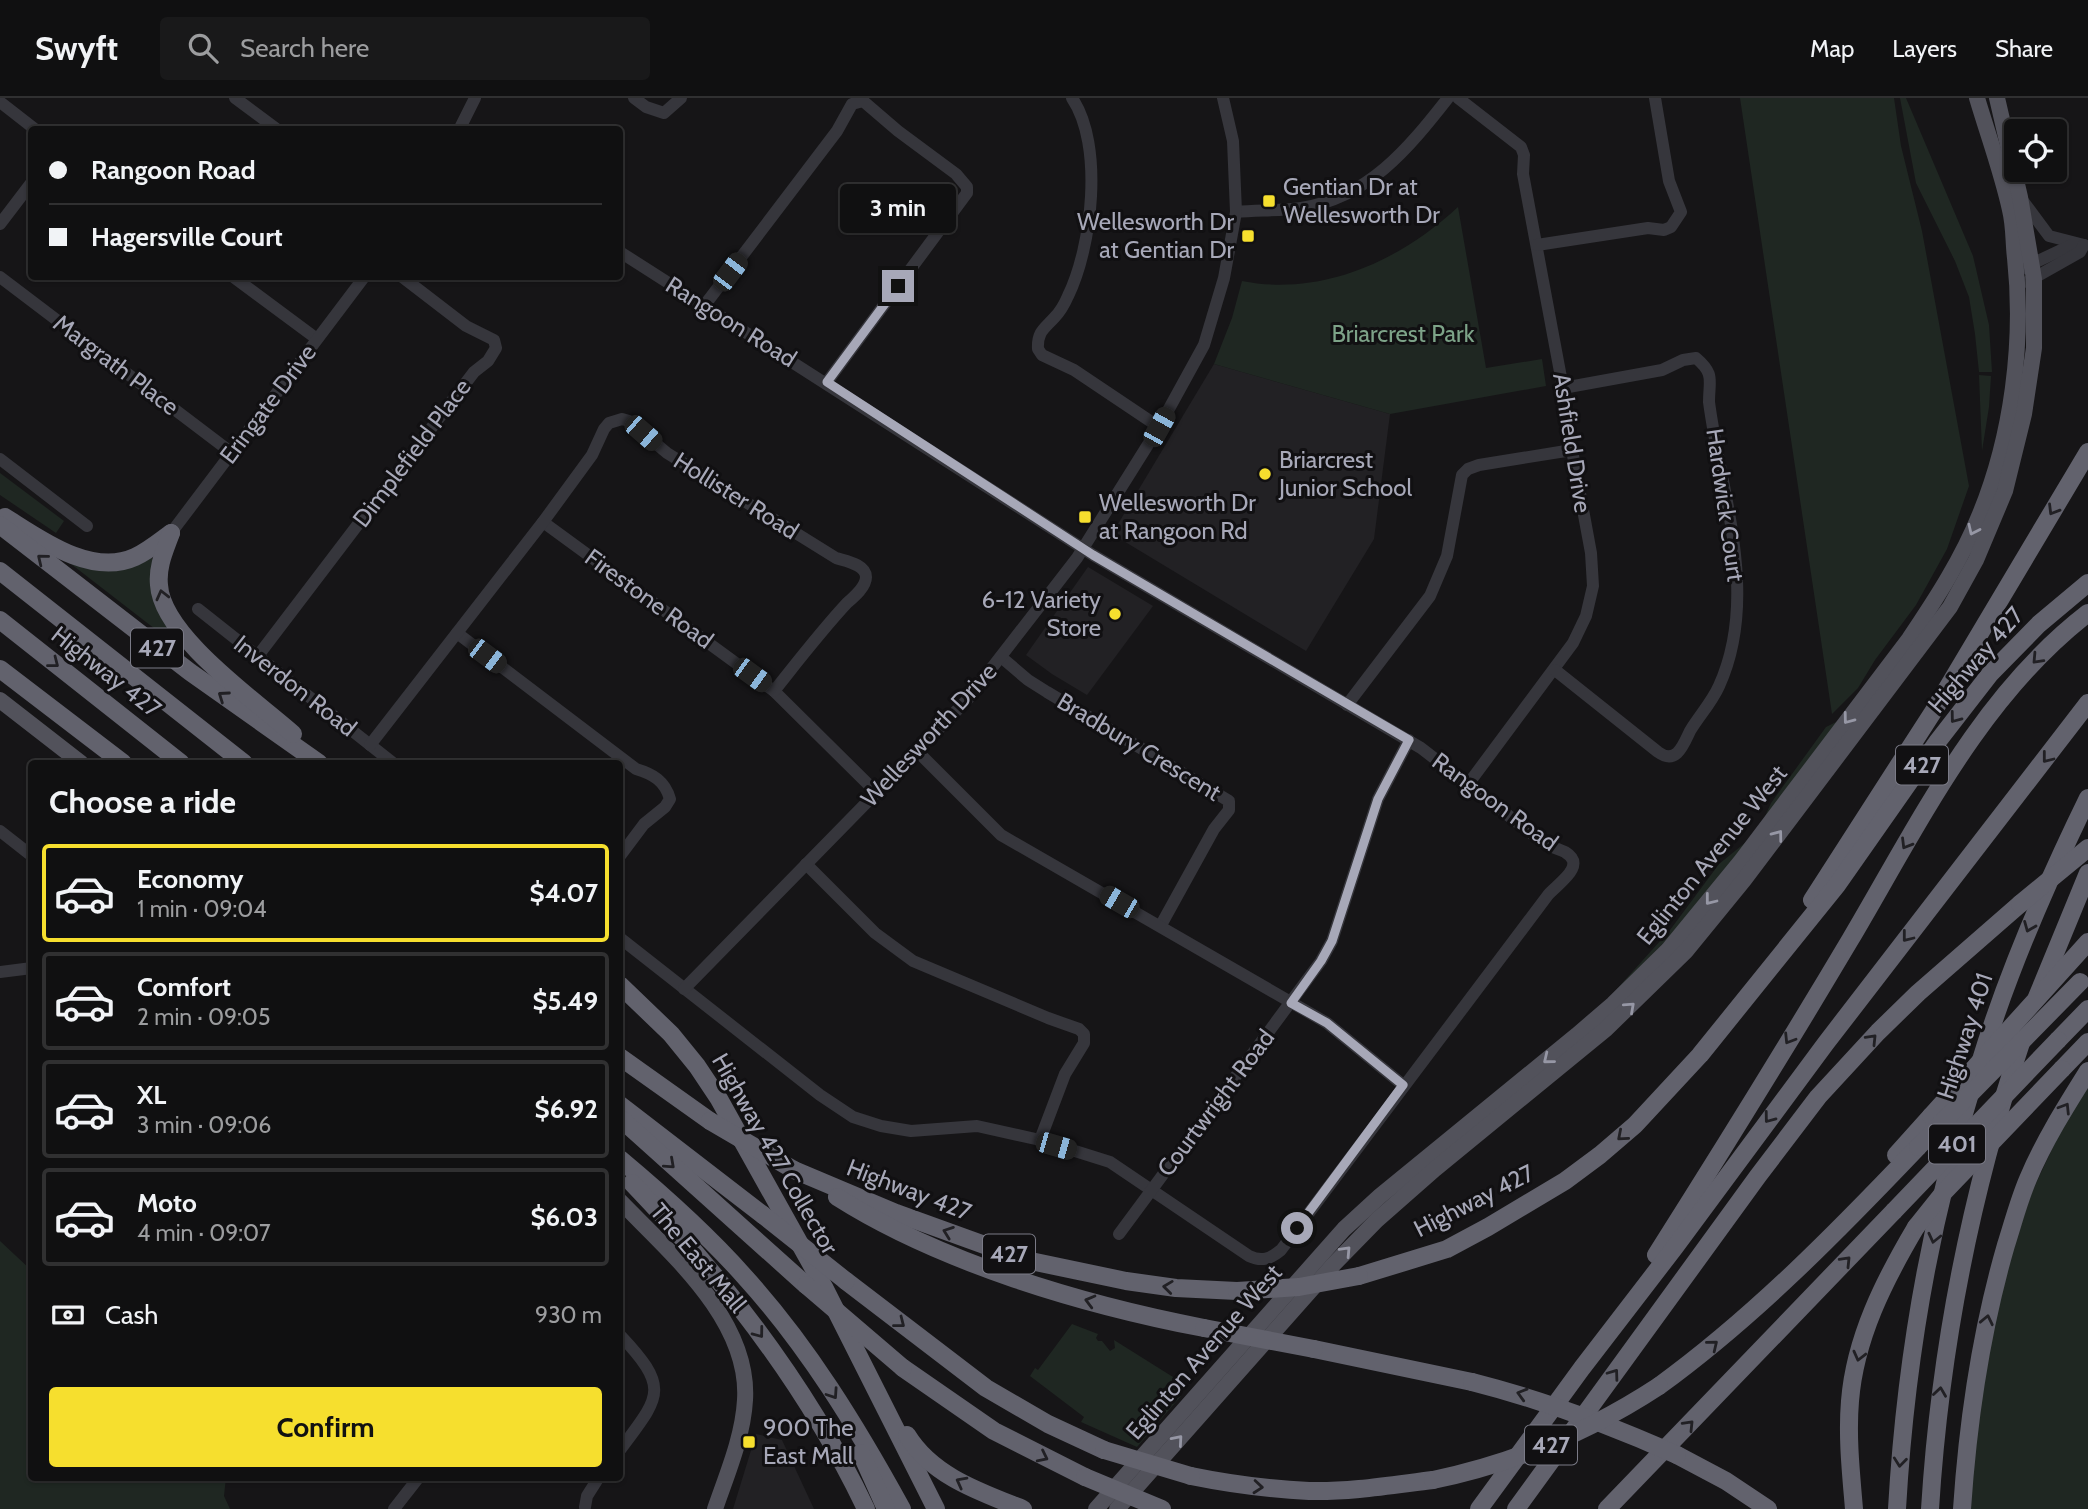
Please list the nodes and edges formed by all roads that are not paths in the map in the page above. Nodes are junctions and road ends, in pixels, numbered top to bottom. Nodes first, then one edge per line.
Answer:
1 (234, 98) edge
2 (475, 98) edge
3 (634, 98) edge
4 (681, 98) edge
5 (1072, 98) edge
6 (1223, 98) edge
7 (1448, 98) edge
8 (1458, 98) edge
9 (1655, 98) edge
10 (1976, 98) edge
11 (1997, 98) edge
12 (0, 102) edge
13 (31, 126) edge
14 (272, 126) edge
15 (461, 126) edge
16 (28, 187) edge
17 (2020, 197) junction
18 (1236, 212) junction
19 (0, 224) edge
20 (2086, 244) edge
21 (1537, 245) junction
22 (623, 254) edge
23 (2025, 275) junction
24 (0, 277) edge
25 (237, 280) edge
26 (362, 280) edge
27 (406, 280) edge
28 (704, 306) junction
29 (317, 339) junction
30 (827, 382) junction
31 (1563, 388) junction
32 (1159, 427) junction
33 (1572, 450) junction
34 (2088, 452) edge
35 (232, 453) junction
36 (0, 459) edge
37 (0, 513) edge
38 (543, 522) junction
39 (0, 525) edge
40 (87, 526) dead end
41 (171, 533) junction
42 (1082, 548) junction
43 (0, 571) edge
44 (2088, 583) edge
45 (198, 609) dead end
46 (2088, 613) edge
47 (0, 620) edge
48 (457, 633) junction
49 (257, 657) junction
50 (1001, 657) junction
51 (0, 669) edge
52 (1555, 670) junction
53 (774, 691) junction
54 (0, 700) edge
55 (2088, 704) edge
56 (1347, 705) junction
57 (1409, 740) junction
58 (370, 745) junction
59 (917, 751) junction
60 (77, 760) edge
61 (119, 760) edge
62 (177, 760) edge
63 (240, 760) edge
64 (315, 760) edge
65 (325, 760) edge
66 (390, 760) edge
67 (1469, 783) junction
68 (876, 792) junction
69 (2088, 798) edge
70 (0, 831) edge
71 (2088, 848) edge
72 (623, 852) edge
73 (28, 853) edge
74 (806, 864) junction
75 (2088, 873) edge
76 (1161, 925) junction
77 (623, 940) edge
78 (2088, 942) edge
79 (1773, 963) junction
80 (28, 969) edge
81 (0, 974) edge
82 (2084, 978) edge
83 (623, 988) edge
84 (684, 989) junction
85 (1291, 1003) junction
86 (2088, 1009) edge
87 (2088, 1042) edge
88 (623, 1059) edge
89 (2088, 1071) edge
90 (1403, 1085) junction
91 (623, 1107) edge
92 (623, 1121) edge
93 (1040, 1140) junction
94 (623, 1162) edge
95 (794, 1170) junction
96 (623, 1173) edge
97 (1152, 1188) junction
98 (623, 1204) edge
99 (1119, 1234) dead end
100 (1817, 1248) junction
101 (623, 1339) edge
102 (864, 1366) junction
103 (1582, 1368) junction
104 (853, 1423) junction
105 (623, 1446) edge
106 (416, 1481) edge
107 (596, 1481) edge
108 (585, 1507) dead end
109 (394, 1509) edge
110 (715, 1509) edge
111 (866, 1509) edge
112 (886, 1509) edge
113 (902, 1509) edge
114 (936, 1509) edge
115 (1023, 1509) edge
116 (1096, 1509) edge
117 (1117, 1509) edge
118 (1162, 1509) edge
119 (1479, 1509) edge
120 (1516, 1509) edge
121 (1607, 1509) edge
122 (1768, 1509) edge
123 (1854, 1509) edge
124 (1897, 1509) edge
125 (1930, 1509) edge
126 (1962, 1509) edge

1 - 14 street
2 - 15 street
3 - 4 street
5 - 32 street
6 - 18 street, Wellesworth Drive
7 - 18 street
8 - 21 street, Ashfield Drive
9 - 21 street
10 - 23 main road, Eglinton Avenue West
11 - 17 main road, Eglinton Avenue West
12 - 13 street
16 - 19 street
17 - 20 street
17 - 23 main road, Eglinton Avenue West
18 - 32 street, Wellesworth Drive
20 - 23 street
21 - 31 street, Ashfield Drive
22 - 28 street, Rangoon Road
23 -> 116 main road, Eglinton Avenue West
117 -> 23 main road, Eglinton Avenue West
24 - 35 street, Margrath Place
25 - 29 street
26 - 29 street, Eringate Drive
27 - 49 street, Dimplefield Place
28 - 30 street, Rangoon Road
28 - 30 street
29 - 35 street, Eringate Drive
30 - 42 street, Rangoon Road
31 - 33 street, Ashfield Drive
31 - 52 street, Hardwick Court
32 - 42 street, Wellesworth Drive
33 - 52 street, Ashfield Drive
33 - 56 street
34 -> 79 highway
35 - 41 street, Eringate Drive
36 - 40 street
37 - 41 highway
38 - 48 street, Hollister Road
38 - 53 street, Firestone Road
38 - 53 street, Hollister Road
64 -> 39 highway, 427
65 -> 41 highway
42 - 50 street, Wellesworth Drive
42 - 56 street, Rangoon Road
43 - 63 highway, Highway 427 / 427
44 -> 79 highway, Highway 427 / 427
45 - 49 street, Inverdon Road
46 -> 103 highway
47 -> 62 highway, Highway 427
48 - 58 street, Hollister Road
48 - 72 street
49 - 58 street, Inverdon Road
50 - 59 street, Wellesworth Drive
50 - 76 street, Bradbury Crescent
51 - 61 highway
52 - 67 street, Ashfield Drive
53 - 68 street, Firestone Road
54 - 60 main road
55 -> 103 highway
56 - 57 street, Rangoon Road
57 - 67 street, Rangoon Road
57 - 85 street, Courtwright Road
58 - 66 street, Inverdon Road
59 - 68 street, Wellesworth Drive
59 - 76 street
67 - 90 street, Rangoon Road
68 - 74 street, Wellesworth Drive
69 -> 124 highway, Highway 401 / 401
70 - 73 street
120 -> 71 highway, bridge
74 - 84 street, Wellesworth Drive
74 - 93 street
125 -> 75 highway, 401
76 - 85 street
77 - 84 street
78 - 100 highway, bridge
79 -> 95 highway, Highway 427 / 427, bridge
80 - 81 street
82 - 100 highway, 427, bridge
83 - 102 highway, Highway 427 Collector
84 - 93 street
85 - 90 street
85 - 97 street, Courtwright Road
121 -> 86 highway, bridge
87 -> 123 highway, bridge
88 - 95 highway, Highway 427 / 427, bridge
126 -> 89 highway
90 - 97 street, Rangoon Road
91 -> 100 highway, 427, bridge
92 -> 118 highway, bridge
93 - 97 street
94 -> 104 highway
122 -> 95 highway, bridge
96 -> 111 highway
97 - 99 street, Courtwright Road
98 - 110 main road, The East Mall
101 - 105 street
102 - 114 highway
115 -> 102 highway
103 - 119 highway
104 - 112 highway
104 - 113 highway
106 - 109 street
107 - 108 street

